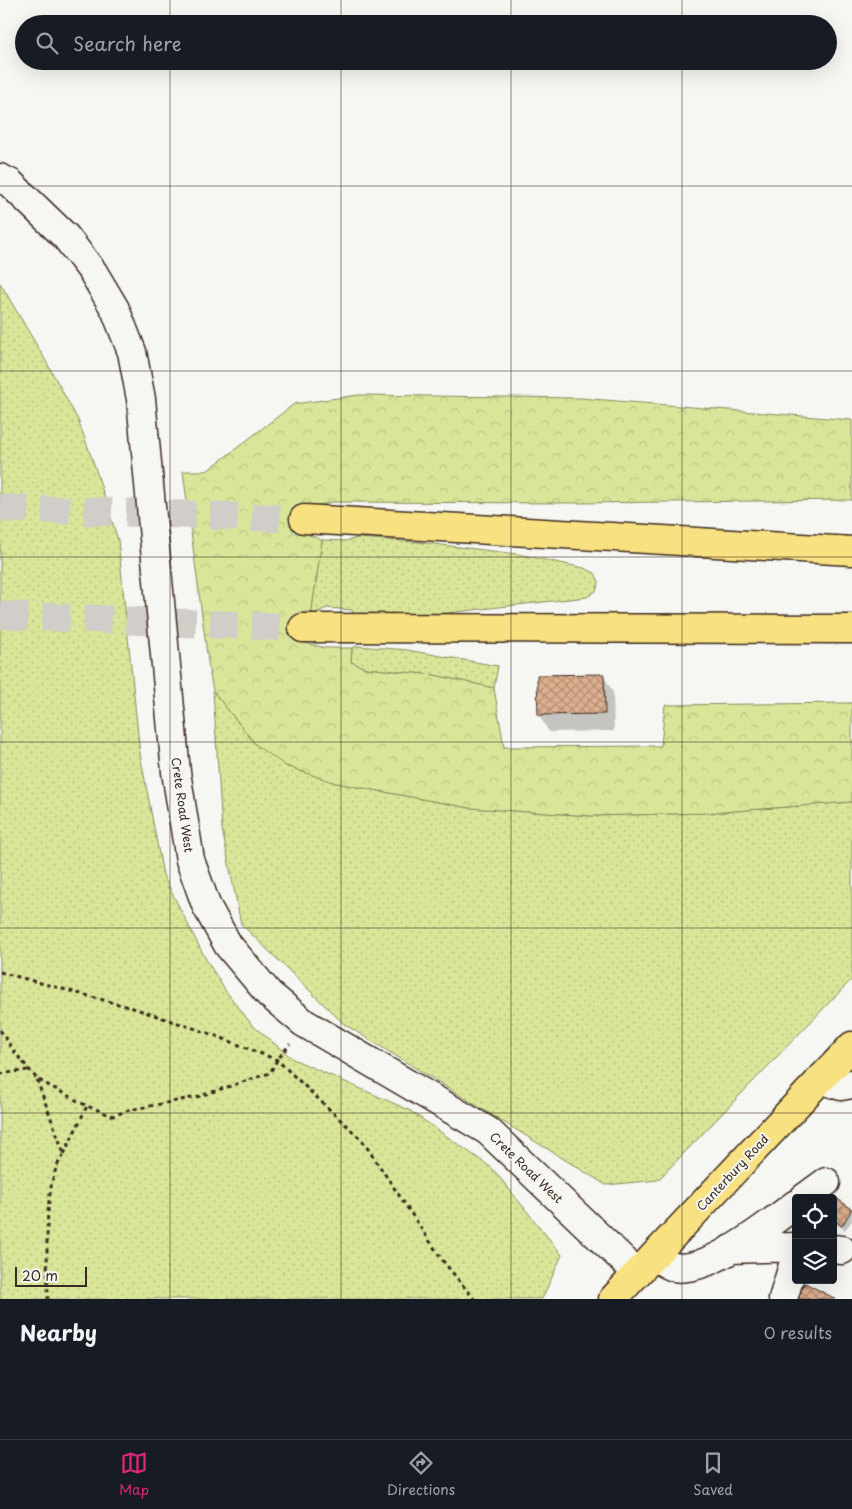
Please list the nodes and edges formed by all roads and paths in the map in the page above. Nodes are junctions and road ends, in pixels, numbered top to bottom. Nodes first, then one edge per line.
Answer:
1 (0, 178) edge
2 (304, 519) tunnel mouth
3 (852, 537) edge
4 (684, 541) junction
5 (852, 551) edge
6 (303, 628) tunnel mouth
7 (852, 629) edge
8 (0, 972) edge
9 (0, 1030) edge
10 (290, 1045) dead end
11 (852, 1046) edge
12 (277, 1060) junction
13 (28, 1070) junction
14 (0, 1074) edge
15 (37, 1079) junction
16 (820, 1079) junction
17 (852, 1084) edge
18 (87, 1106) junction
19 (64, 1154) junction
20 (826, 1182) dead end
21 (810, 1194) edge
22 (792, 1207) edge
23 (789, 1247) edge
24 (730, 1250) junction
25 (646, 1265) junction
26 (48, 1299) edge
27 (474, 1299) edge
28 (613, 1299) edge
29 (782, 1299) edge

1 - 25 street, Crete Road West
2 - 4 main road
3 - 4 main road
4 - 5 main road
6 - 7 main road
8 - 12 path
9 - 13 path
10 - 12 path
11 - 16 main road, Canterbury Road
12 - 18 path
12 - 27 path
13 - 14 path
13 - 15 path
15 - 18 path
15 - 19 path
16 - 17 street
16 - 25 main road, Canterbury Road
18 - 19 path
19 - 26 path
20 - 21 street
22 - 24 street, Crete Road West
23 - 24 street
23 - 29 street
24 - 25 street, Crete Road West
25 - 28 main road, Canterbury Road

